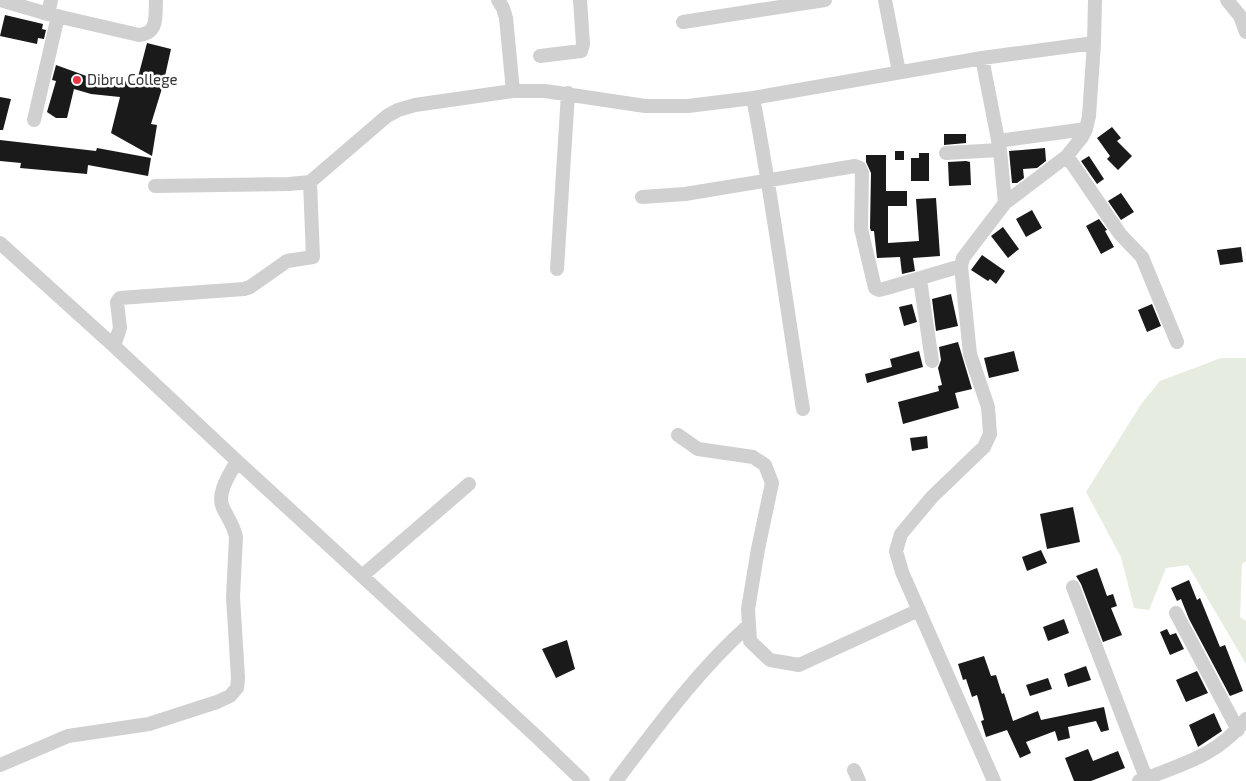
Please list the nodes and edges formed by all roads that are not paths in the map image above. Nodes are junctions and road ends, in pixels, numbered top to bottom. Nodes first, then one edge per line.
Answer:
1 (0, 0) edge
2 (52, 0) edge
3 (156, 0) edge
4 (498, 0) edge
5 (580, 0) edge
6 (824, 0) edge
7 (885, 0) edge
8 (1096, 0) edge
9 (1227, 0) edge
10 (53, 15) junction
11 (683, 22) dead end
12 (1246, 32) edge
13 (1094, 43) junction
14 (540, 56) dead end
15 (982, 58) junction
16 (899, 72) junction
17 (513, 91) junction
18 (568, 93) junction
19 (753, 98) junction
20 (34, 120) dead end
21 (1086, 129) junction
22 (998, 145) junction
23 (946, 153) dead end
24 (1067, 156) junction
25 (769, 181) junction
26 (310, 182) junction
27 (155, 186) dead end
28 (642, 197) dead end
29 (1005, 203) junction
30 (0, 245) edge
31 (961, 266) junction
32 (557, 269) dead end
33 (920, 280) junction
34 (1177, 342) dead end
35 (114, 346) junction
36 (932, 361) dead end
37 (804, 409) dead end
38 (678, 435) dead end
39 (237, 461) junction
40 (469, 484) dead end
41 (362, 576) junction
42 (1073, 587) dead end
43 (919, 610) junction
44 (1176, 613) dead end
45 (749, 625) junction
46 (1242, 724) edge
47 (0, 765) edge
48 (1142, 780) edge
49 (583, 781) edge
50 (616, 781) edge
51 (994, 781) edge

1 - 10 street
2 - 10 street
3 - 10 street
4 - 17 street
5 - 14 street
6 - 11 street
7 - 16 street
8 - 13 street
9 - 12 street
10 - 20 street
13 - 15 street
13 - 21 street
15 - 16 street
15 - 22 street
16 - 19 street
17 - 18 street
17 - 26 street
18 - 19 street
18 - 32 street
19 - 25 street
21 - 22 street
21 - 24 street
22 - 23 street
22 - 29 street
24 - 29 street
24 - 34 street
25 - 28 street
25 - 33 street
25 - 37 street
26 - 27 street
26 - 35 street
29 - 31 street
30 - 35 street
31 - 33 street
31 - 43 street
33 - 36 street
35 - 39 street
38 - 45 street
39 - 41 street
39 - 47 street
40 - 41 street
41 - 49 street
42 - 48 street
43 - 45 street
43 - 51 street
44 - 46 street
45 - 50 street
46 - 48 street

